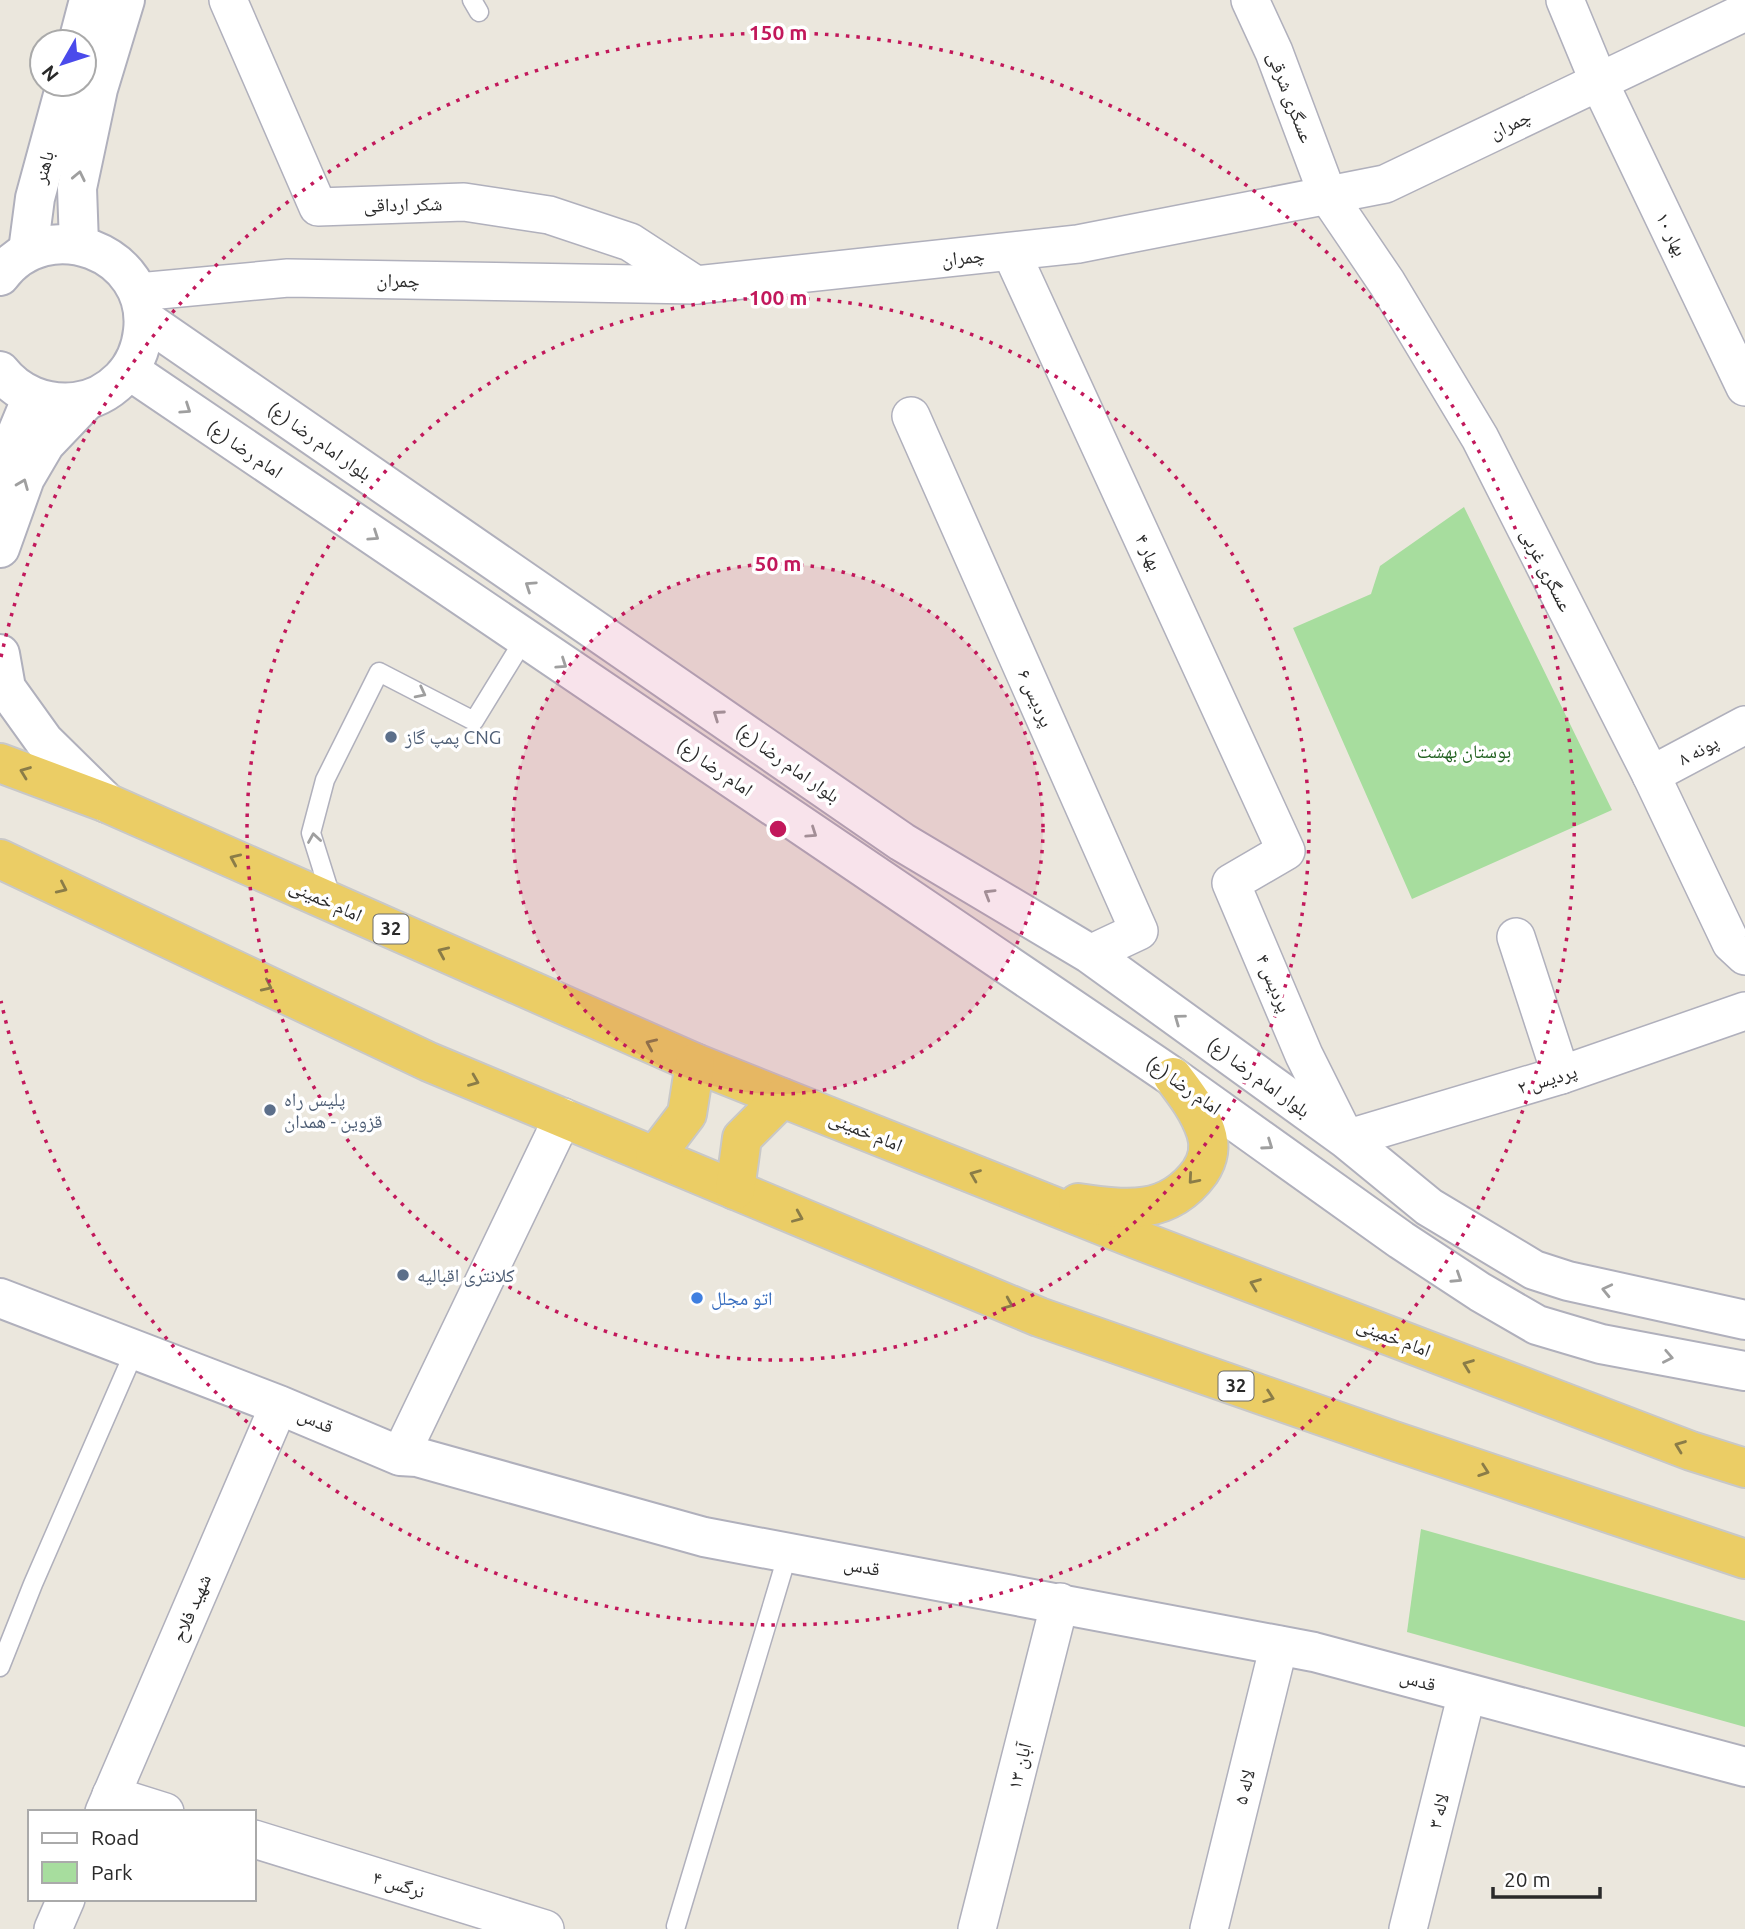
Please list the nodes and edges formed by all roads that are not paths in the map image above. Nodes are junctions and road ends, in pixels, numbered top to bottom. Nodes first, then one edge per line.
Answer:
1 (89, 0) edge
2 (125, 0) edge
3 (228, 0) edge
4 (1250, 0) edge
5 (1565, 0) edge
6 (1745, 12) edge
7 (82, 28) edge
8 (1599, 82) junction
9 (62, 98) edge
10 (1328, 196) junction
11 (79, 244) junction
12 (1012, 252) junction
13 (9, 263) edge
14 (696, 285) junction
15 (141, 306) junction
16 (0, 370) edge
17 (129, 370) junction
18 (1745, 387) edge
19 (33, 397) junction
20 (86, 401) junction
21 (911, 416) dead end
22 (0, 474) edge
23 (0, 548) edge
24 (525, 638) junction
25 (0, 654) edge
26 (1745, 725) edge
27 (0, 763) edge
28 (1651, 775) junction
29 (107, 803) junction
30 (1286, 851) joint
31 (0, 859) edge
32 (333, 903) junction
33 (1516, 937) dead end
34 (1090, 954) junction
35 (1745, 956) edge
36 (1745, 1011) edge
37 (695, 1063) junction
38 (1561, 1075) junction
39 (1173, 1077) junction
40 (782, 1098) junction
41 (564, 1117) junction
42 (1346, 1139) junction
43 (655, 1156) junction
44 (735, 1190) junction
45 (1027, 1195) junction
46 (1429, 1208) junction
47 (1401, 1240) junction
48 (0, 1298) edge
49 (1745, 1321) edge
50 (135, 1350) junction
51 (1745, 1371) edge
52 (279, 1405) junction
53 (400, 1456) junction
54 (1745, 1468) edge
55 (788, 1552) junction
56 (1745, 1559) edge
57 (1060, 1602) junction
58 (1279, 1645) junction
59 (0, 1667) edge
60 (1467, 1693) junction
61 (1745, 1767) edge
62 (107, 1803) edge
63 (152, 1810) edge
64 (256, 1840) edge
65 (65, 1901) edge
66 (454, 1916) edge
67 (677, 1926) dead end
68 (53, 1929) edge
69 (545, 1929) edge
70 (977, 1929) edge
71 (1209, 1929) edge
72 (1408, 1929) edge

1 - 7 main road
11 -> 2 main road
3 - 14 street, شکر ارداقی
4 - 10 street, عسگری شرقی
5 - 8 street, بهار ۱۰
6 - 8 street, چمران
8 - 10 street, چمران
8 - 18 street, بهار ۱۰
9 - 13 main road, باهنر
10 - 12 street, چمران
10 - 28 street, عسگری غربی
11 - 13 main road
11 - 15 main road, بلوار امام رضا (ع)
12 - 14 street, چمران
12 - 30 street, بهار ۴
14 - 15 street, چمران
15 - 17 main road
34 -> 15 main road, بلوار امام رضا (ع)
16 - 19 main road
17 - 20 main road
17 -> 24 main road, امام رضا (ع)
19 - 20 main road
19 - 22 main road
23 -> 20 main road
21 - 34 street, پردیس ۶
32 -> 24 lane
24 -> 39 main road, امام رضا (ع)
25 - 29 main road
26 - 28 street, پونه ۸
29 -> 27 highway, امام خمینی / 32
28 - 35 street, عسگری غربی
32 -> 29 highway, امام خمینی / 32
30 - 42 street, پردیس ۴
31 -> 41 highway, 32
37 -> 32 highway, امام خمینی / 32
33 - 38 street
42 -> 34 main road, بلوار امام رضا (ع)
36 - 38 street, پردیس ۲
37 - 40 highway, امام خمینی / 32
37 - 43 highway
38 - 42 street, پردیس ۲
39 -> 45 highway
39 -> 47 main road, امام رضا (ع)
40 - 44 highway
45 -> 40 highway, امام خمینی / 32
41 - 43 highway, 32
41 - 53 street
42 - 46 main road, بلوار امام رضا (ع)
43 - 44 highway, 32
44 -> 56 highway, 32
54 -> 45 highway, امام خمینی / 32
46 - 47 main road
49 -> 46 main road, بلوار امام رضا (ع)
47 -> 51 main road, امام رضا (ع)
48 - 50 main road, قدس
50 - 52 main road, قدس
50 - 59 lane
52 - 53 main road, قدس
52 - 62 street, شهید فلاح
53 - 55 main road, قدس
55 - 57 main road, قدس
55 - 67 lane
57 - 58 main road, قدس
57 - 70 street, ۱۳ آبان
58 - 60 main road, قدس
58 - 71 street, لاله ۵
60 - 61 main road, قدس
60 - 72 street, لاله ۳
62 - 63 street
64 - 66 street, نرگس ۴
65 - 68 street
66 - 69 street, نرگس ۴

